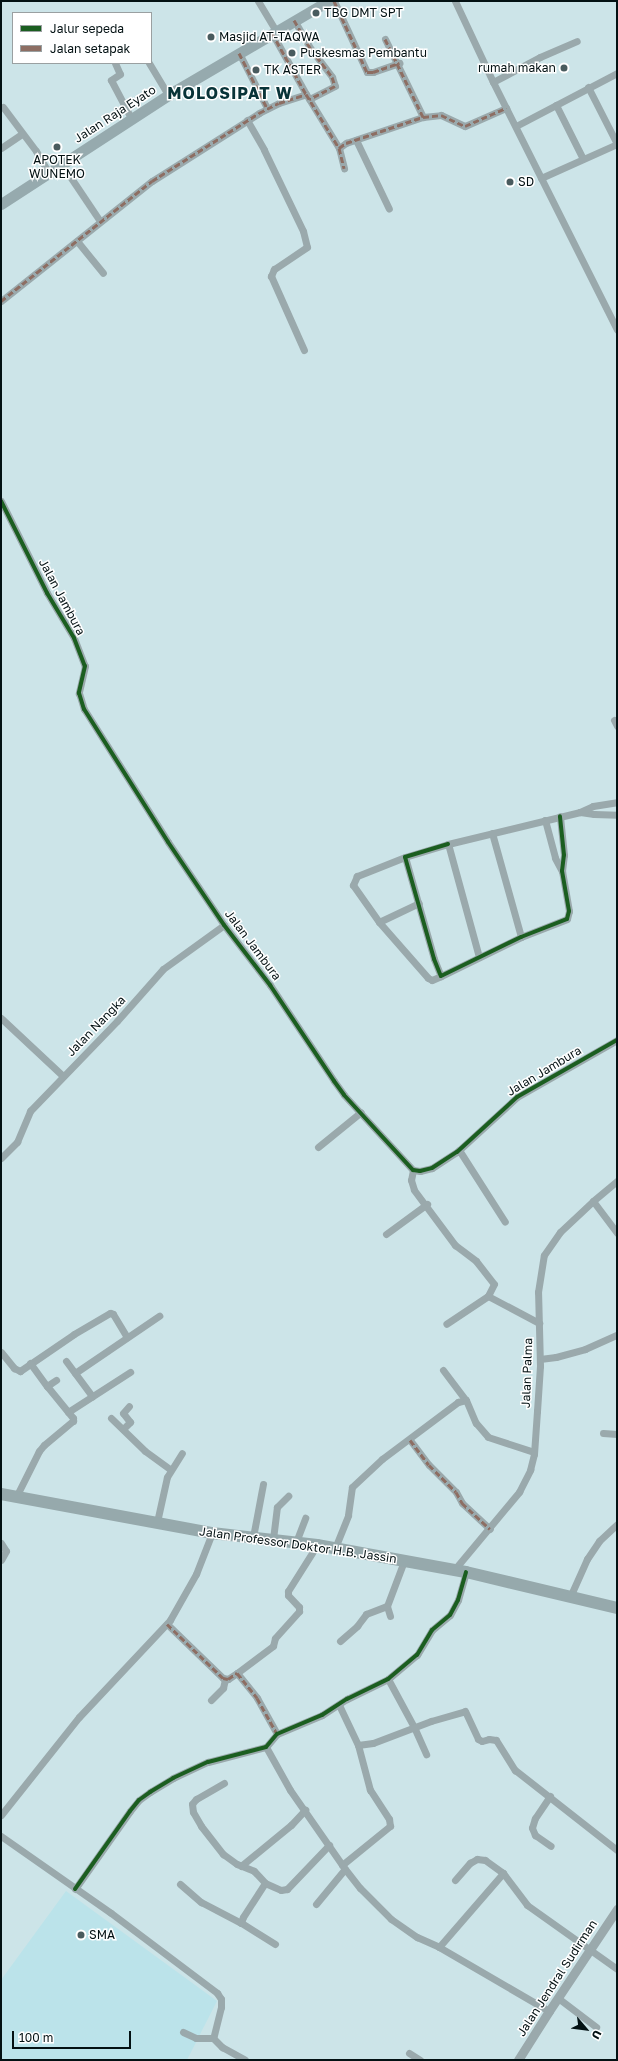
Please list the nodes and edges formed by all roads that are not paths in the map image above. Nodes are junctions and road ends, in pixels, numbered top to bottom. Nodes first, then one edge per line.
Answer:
1 (258, 1) edge
2 (328, 1) edge
3 (334, 1) edge
4 (455, 1) edge
5 (294, 20) junction
6 (274, 32) junction
7 (385, 38) dead end
8 (577, 41) dead end
9 (239, 53) junction
10 (115, 64) edge
11 (151, 64) edge
12 (399, 64) junction
13 (617, 73) edge
14 (493, 82) junction
15 (588, 87) junction
16 (168, 95) junction
17 (307, 97) junction
18 (556, 105) junction
19 (3, 107) dead end
20 (267, 108) junction
21 (506, 108) junction
22 (423, 117) junction
23 (131, 118) junction
24 (247, 120) junction
25 (516, 126) junction
26 (22, 134) junction
27 (356, 140) junction
28 (617, 144) edge
29 (1, 148) edge
30 (340, 148) junction
31 (583, 159) junction
32 (61, 163) junction
33 (344, 168) dead end
34 (48, 172) junction
35 (540, 178) junction
36 (1, 204) edge
37 (389, 209) dead end
38 (100, 221) junction
39 (77, 241) junction
40 (103, 273) dead end
41 (1, 301) edge
42 (617, 330) edge
43 (304, 350) dead end
44 (1, 501) edge
45 (617, 802) edge
46 (580, 812) junction
47 (617, 815) edge
48 (560, 816) junction
49 (545, 820) junction
50 (561, 831) junction
51 (492, 833) junction
52 (549, 834) junction
53 (448, 844) junction
54 (405, 857) junction
55 (562, 871) junction
56 (419, 903) junction
57 (379, 922) junction
58 (224, 925) junction
59 (522, 937) junction
60 (479, 956) junction
61 (441, 976) junction
62 (1, 1018) edge
63 (617, 1040) edge
64 (63, 1076) junction
65 (361, 1112) junction
66 (318, 1147) dead end
67 (459, 1150) junction
68 (1, 1158) edge
69 (413, 1170) junction
70 (617, 1181) edge
71 (592, 1201) junction
72 (427, 1204) junction
73 (505, 1222) dead end
74 (617, 1233) edge
75 (386, 1234) dead end
76 (488, 1296) junction
77 (159, 1316) dead end
78 (539, 1323) junction
79 (446, 1324) dead end
80 (617, 1335) edge
81 (127, 1337) junction
82 (1, 1352) edge
83 (540, 1359) junction
84 (66, 1361) dead end
85 (30, 1363) junction
86 (443, 1370) dead end
87 (130, 1372) dead end
88 (75, 1373) junction
89 (56, 1380) dead end
90 (47, 1386) junction
91 (92, 1396) junction
92 (466, 1400) junction
93 (129, 1406) dead end
94 (68, 1412) junction
95 (112, 1418) dead end
96 (123, 1429) junction
97 (603, 1433) dead end
98 (617, 1434) edge
99 (410, 1440) junction
100 (534, 1452) junction
101 (182, 1453) dead end
102 (170, 1469) junction
103 (263, 1484) dead end
104 (17, 1495) junction
105 (2, 1496) edge
106 (288, 1496) dead end
107 (305, 1518) dead end
108 (157, 1522) junction
109 (617, 1524) edge
110 (490, 1528) junction
111 (212, 1533) junction
112 (253, 1537) junction
113 (273, 1539) junction
114 (296, 1542) junction
115 (1, 1543) edge
116 (317, 1545) junction
117 (335, 1548) junction
118 (1, 1560) edge
119 (404, 1560) junction
120 (454, 1570) junction
121 (466, 1572) junction
122 (570, 1597) junction
123 (387, 1606) junction
124 (617, 1608) edge
125 (390, 1616) dead end
126 (167, 1624) junction
127 (340, 1642) dead end
128 (237, 1673) junction
129 (225, 1679) junction
130 (388, 1679) junction
131 (211, 1700) dead end
132 (339, 1705) junction
133 (414, 1727) junction
134 (277, 1734) junction
135 (358, 1745) junction
136 (266, 1748) junction
137 (426, 1754) dead end
138 (224, 1783) dead end
139 (550, 1796) junction
140 (305, 1810) junction
141 (1, 1815) edge
142 (1, 1836) edge
143 (329, 1845) junction
144 (551, 1846) dead end
145 (617, 1850) edge
146 (241, 1866) junction
147 (344, 1867) junction
148 (503, 1872) junction
149 (455, 1880) dead end
150 (265, 1883) junction
151 (180, 1884) dead end
152 (75, 1889) junction
153 (316, 1904) dead end
154 (617, 1909) edge
155 (241, 1923) junction
156 (276, 1944) dead end
157 (439, 1947) junction
158 (589, 1950) junction
159 (617, 1969) edge
160 (558, 1998) junction
161 (549, 2011) junction
162 (596, 2027) dead end
163 (183, 2032) dead end
164 (213, 2038) junction
165 (409, 2054) dead end
166 (245, 2060) edge
167 (420, 2060) edge
168 (518, 2060) edge

1 - 6 street
2 - 5 main road, Jalan Raja Eyato
3 - 12 street
4 - 14 street
5 - 6 main road, Jalan Raja Eyato
5 - 17 street
6 - 9 main road, Jalan Raja Eyato
6 - 17 street
7 - 12 street
8 - 14 street
9 - 16 main road, Jalan Raja Eyato
9 - 20 street
10 - 23 street
11 - 16 street
12 - 22 street
13 - 15 street
14 - 21 street
15 - 18 street
15 - 28 street
16 - 23 main road, Jalan Raja Eyato
17 - 20 street
17 - 30 street
18 - 25 street
18 - 31 street
19 - 26 street
20 - 24 street
21 - 22 street
21 - 25 street
22 - 27 street
23 - 32 main road, Jalan Raja Eyato
24 - 38 street
24 - 43 street
25 - 35 street
26 - 29 street
26 - 34 street
27 - 30 street
27 - 37 street
28 - 31 street
30 - 33 street
31 - 35 street
32 - 34 main road, Jalan Raja Eyato
32 - 38 street
34 - 36 main road, Jalan Raja Eyato
35 - 42 street
38 - 39 street
39 - 40 street
39 - 41 street
44 - 58 street, Jalan Jambura
45 - 46 street
46 - 47 street
46 - 48 street
48 - 49 street
48 - 50 street
49 - 51 street
49 - 52 street
50 - 52 street
50 - 55 street
51 - 53 street
51 - 59 street
52 - 55 street
53 - 54 street
53 - 60 street
54 - 56 street
54 - 57 street
55 - 59 street
56 - 57 street
56 - 61 street
57 - 61 street
58 - 64 street, Jalan Nangka
58 - 65 street, Jalan Jambura
59 - 60 street
60 - 61 street
62 - 64 street
63 - 67 street, Jalan Jambura
64 - 68 street, Jalan Nangka
65 - 66 street
65 - 69 street, Jalan Jambura
67 - 69 street, Jalan Jambura
67 - 73 street
69 - 72 street
70 - 71 street, Jalan Palma
71 - 74 street
71 - 78 street, Jalan Palma
72 - 75 street
72 - 76 street
76 - 78 street
76 - 79 street
77 - 81 street
78 - 83 street, Jalan Palma
80 - 83 street
81 - 85 street
81 - 88 street
82 - 85 street
83 - 100 street, Jalan Palma
84 - 88 street
85 - 90 street
86 - 92 street
87 - 91 street
88 - 91 street
89 - 90 street
90 - 94 street
91 - 94 street
92 - 99 street
92 - 100 street
93 - 96 street
94 - 104 street
95 - 96 street
96 - 102 street
97 - 98 street
99 - 110 street
99 - 117 street
100 - 110 street, Jalan Palma
101 - 102 street
102 - 108 street
103 - 112 street
104 - 105 highway, Jalan Professor Doktor H.B. Jassin
104 - 108 highway, Jalan Professor Doktor H.B. Jassin
106 - 113 street
107 - 114 street
108 - 111 highway, Jalan Professor Doktor H.B. Jassin
109 - 122 street
110 - 120 street, Jalan Palma
111 - 112 highway, Jalan Professor Doktor H.B. Jassin
111 - 126 street
112 - 113 highway, Jalan Professor Doktor H.B. Jassin
113 - 114 highway, Jalan Professor Doktor H.B. Jassin
114 - 116 highway, Jalan Professor Doktor H.B. Jassin
115 - 118 street
116 - 117 highway, Jalan Professor Doktor H.B. Jassin
116 - 128 street
117 - 119 highway, Jalan Professor Doktor H.B. Jassin
119 - 120 highway, Jalan Professor Doktor H.B. Jassin
119 - 123 street
120 - 121 highway, Jalan Professor Doktor H.B. Jassin
121 - 122 highway, Jalan Professor Doktor H.B. Jassin
121 - 130 street
122 - 124 highway, Jalan Professor Doktor H.B. Jassin
123 - 125 street
123 - 127 street
126 - 129 street
126 - 141 street
128 - 129 street
128 - 134 street
129 - 131 street
130 - 132 street
130 - 133 street
132 - 134 street
132 - 135 street
133 - 135 street
133 - 137 street
133 - 139 street
134 - 136 street
135 - 147 street
136 - 140 street
136 - 152 street
138 - 146 street
139 - 144 street
139 - 145 street
140 - 143 street
140 - 146 street
142 - 152 street
143 - 147 street
143 - 150 street
146 - 150 street
147 - 153 street
147 - 157 street
148 - 149 street
148 - 157 street
148 - 158 street
150 - 155 street
151 - 155 street
152 - 164 street
154 - 158 street, Jalan Jendral Sudirman
155 - 156 street
157 - 161 street
158 - 159 street
158 - 160 street, Jalan Jendral Sudirman
160 - 161 street, Jalan Jendral Sudirman
160 - 162 street
161 - 168 street, Jalan Jendral Sudirman
163 - 164 street
164 - 166 street
165 - 167 street

